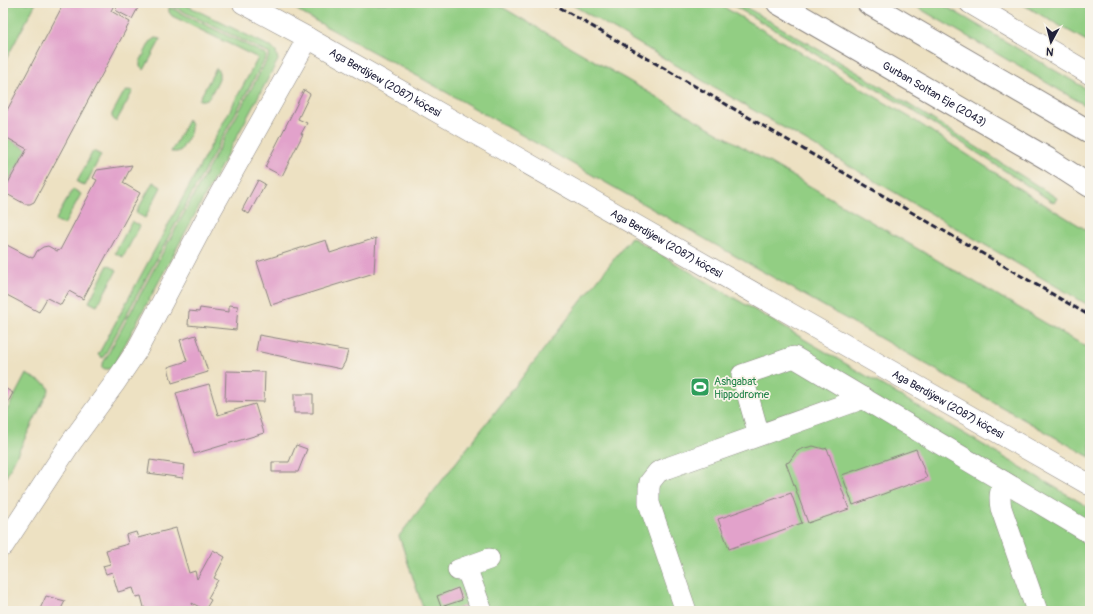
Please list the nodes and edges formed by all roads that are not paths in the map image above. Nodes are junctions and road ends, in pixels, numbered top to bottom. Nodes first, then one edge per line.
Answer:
1 (243, 3) edge
2 (778, 3) edge
3 (868, 3) edge
4 (970, 3) edge
5 (308, 38) junction
6 (1090, 74) edge
7 (1090, 132) edge
8 (1090, 186) edge
9 (864, 398) junction
10 (759, 435) junction
11 (1004, 482) junction
12 (1090, 485) edge
13 (1090, 532) edge
14 (3, 546) edge
15 (489, 559) dead end
16 (482, 611) edge
17 (686, 611) edge
18 (1037, 611) edge

1 - 5 street, Aga Berdiýew (2087) köçesi
2 - 8 highway, Gurban Soltan Eje (2043)
3 - 7 highway
4 - 6 street
5 - 12 street, Aga Berdiýew (2087) köçesi
5 - 14 street
9 - 10 street
9 - 10 street
9 - 11 street
10 - 17 street
11 - 13 street
11 - 18 street
15 - 16 street

